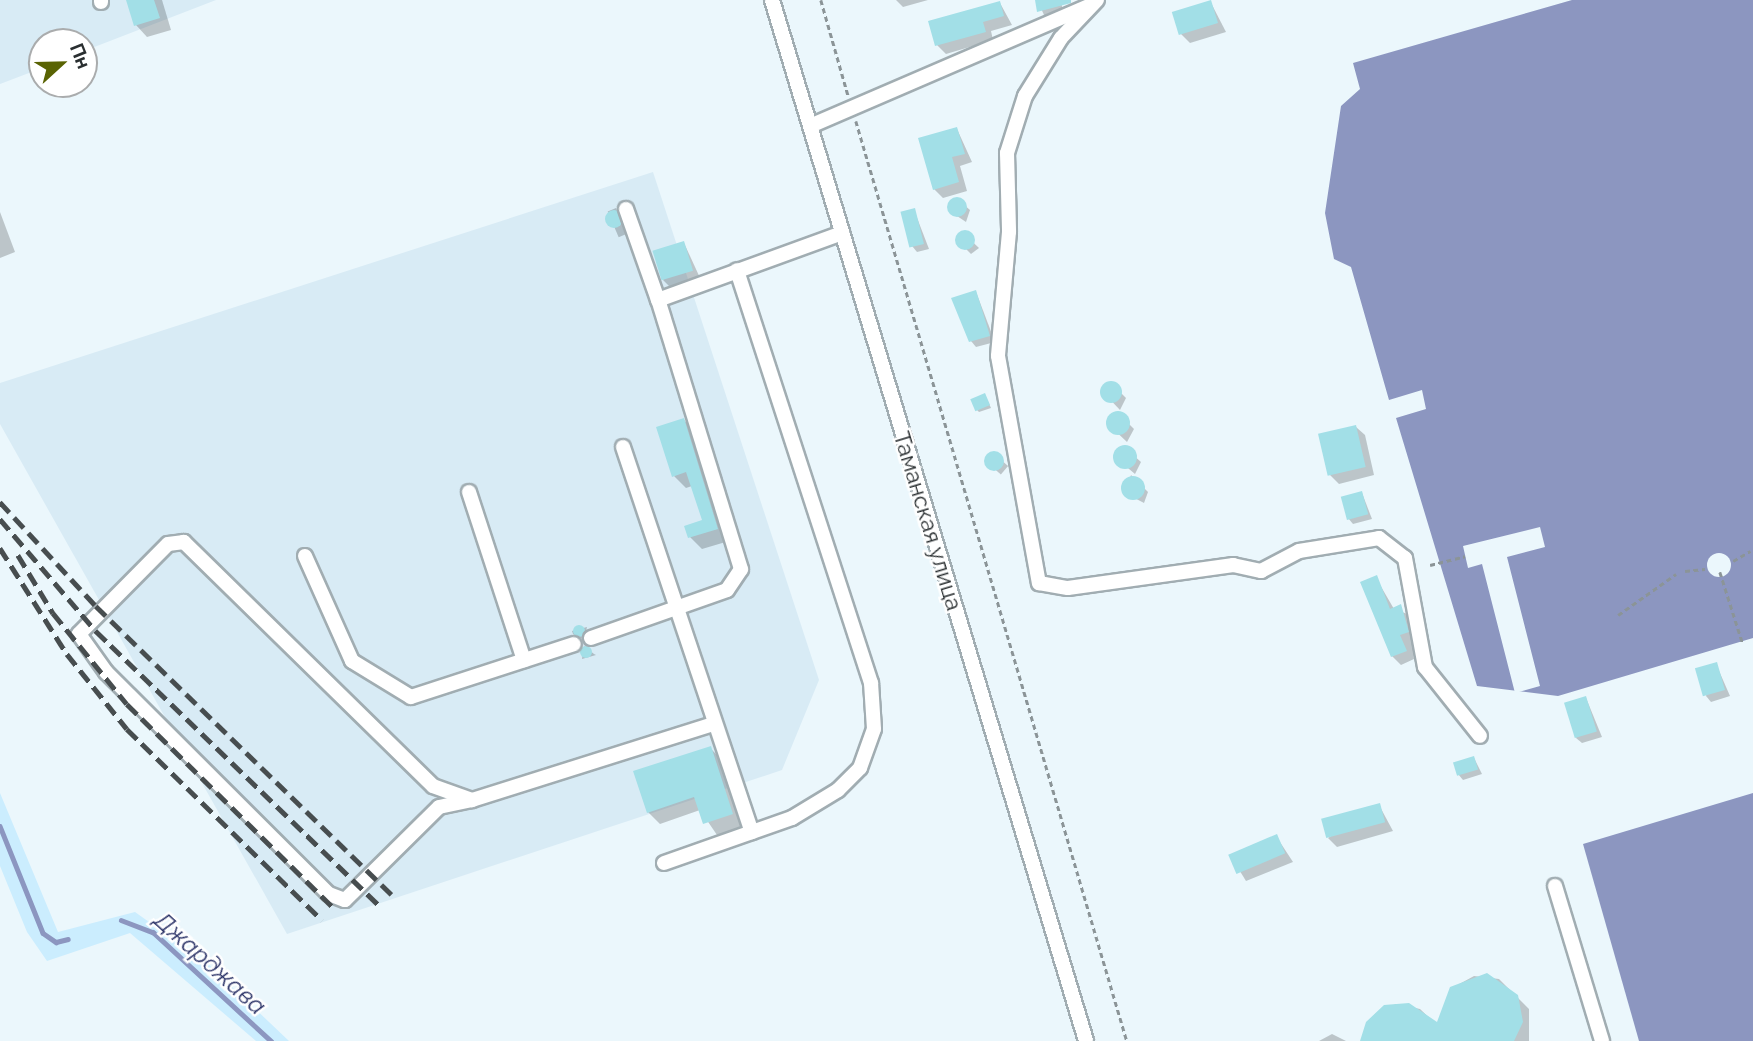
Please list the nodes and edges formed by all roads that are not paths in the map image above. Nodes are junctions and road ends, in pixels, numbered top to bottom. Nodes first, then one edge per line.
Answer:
1 (772, 0) edge
2 (1095, 2) edge
3 (810, 126) junction
4 (626, 209) dead end
5 (842, 233) junction
6 (737, 270) junction
7 (658, 300) junction
8 (623, 447) dead end
9 (469, 492) dead end
10 (306, 556) dead end
11 (677, 609) junction
12 (591, 638) dead end
13 (574, 644) dead end
14 (524, 660) junction
15 (713, 724) junction
16 (1480, 736) dead end
17 (472, 800) junction
18 (752, 832) junction
19 (664, 863) dead end
20 (1555, 886) dead end
21 (1086, 1041) edge
22 (1602, 1041) edge

1 - 3 street, Таманская улица
2 - 3 street
2 - 16 street
3 - 5 street, Таманская улица
4 - 7 street
5 - 6 street
5 - 21 street, Таманская улица
6 - 7 street
6 - 18 street
7 - 11 street
8 - 11 street
9 - 14 street
10 - 14 street
11 - 12 street
11 - 15 street
13 - 14 street
15 - 17 street
15 - 18 street
17 - 17 street
18 - 19 street
20 - 22 street

